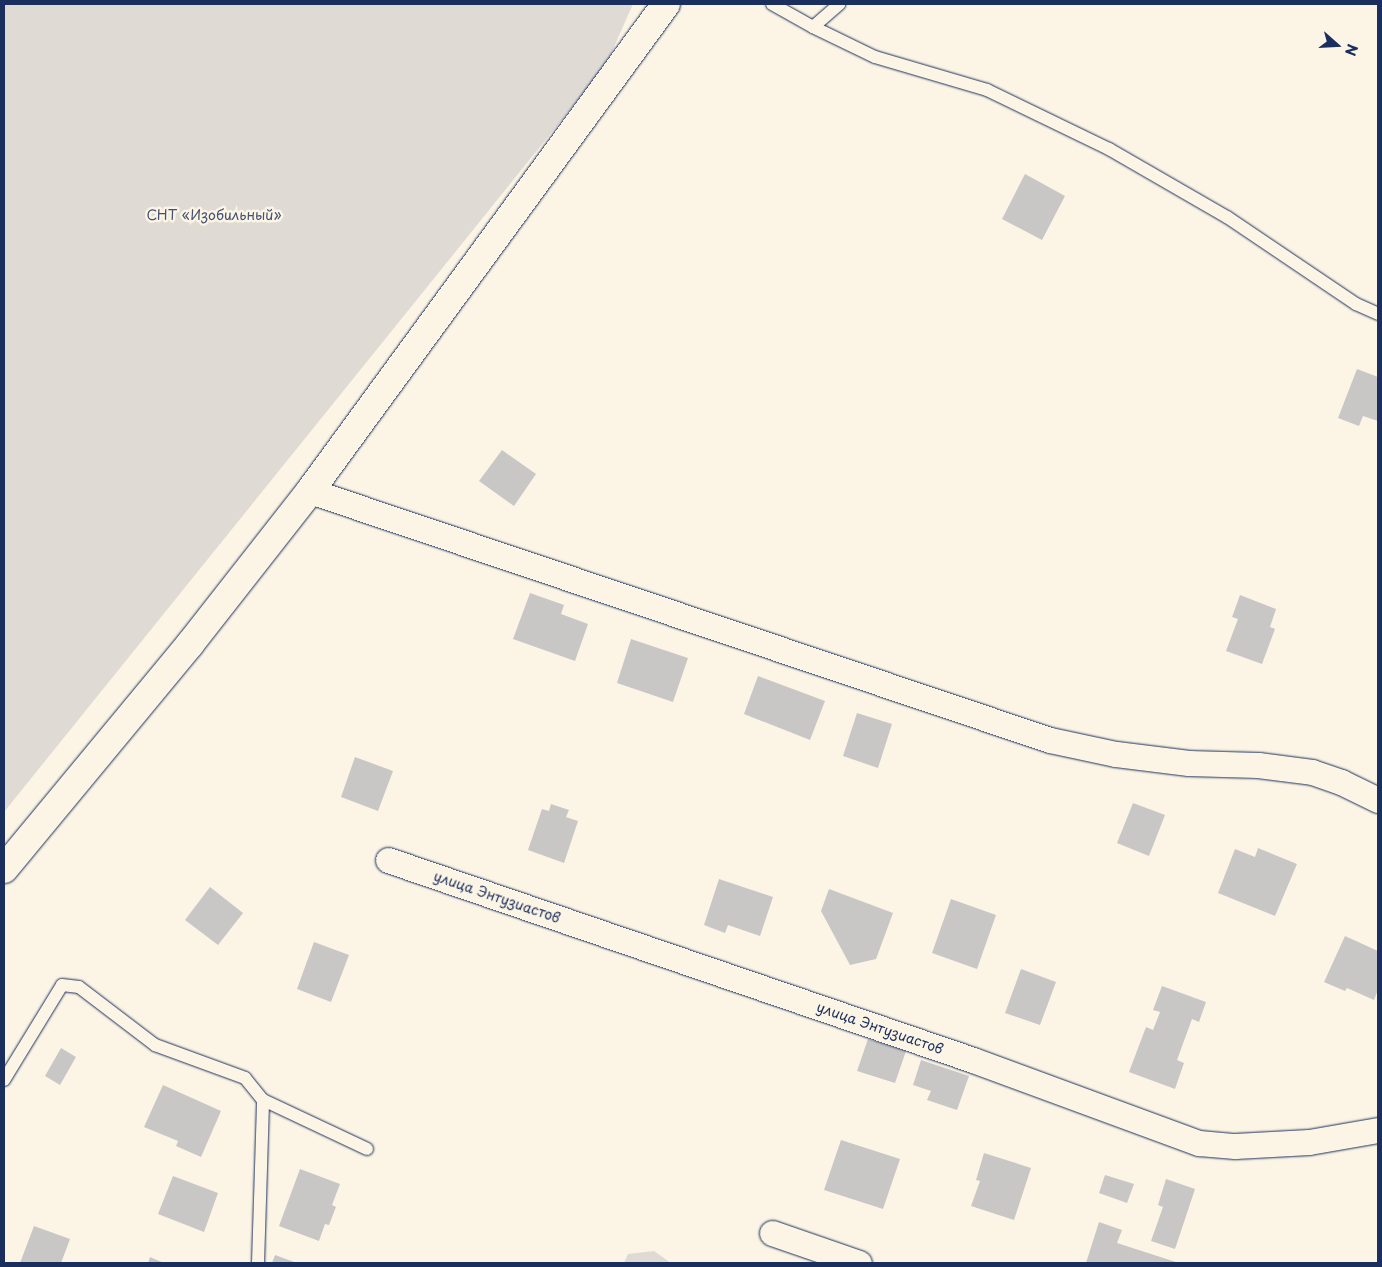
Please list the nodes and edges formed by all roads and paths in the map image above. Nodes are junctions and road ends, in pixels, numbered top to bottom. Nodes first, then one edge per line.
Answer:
1 (666, 4) edge
2 (772, 4) edge
3 (839, 4) edge
4 (813, 27) junction
5 (1378, 314) edge
6 (310, 491) junction
7 (1378, 800) edge
8 (388, 860) dead end
9 (4, 869) edge
10 (4, 1080) edge
11 (263, 1100) junction
12 (1378, 1130) edge
13 (367, 1149) dead end
14 (772, 1233) dead end
15 (258, 1263) edge
16 (859, 1263) edge

1 - 6 street
2 - 4 lane
3 - 4 lane
4 - 5 lane
6 - 7 street
6 - 9 street
8 - 12 street, улица Энтузиастов
10 - 11 lane
11 - 13 lane
11 - 15 lane
14 - 16 street

